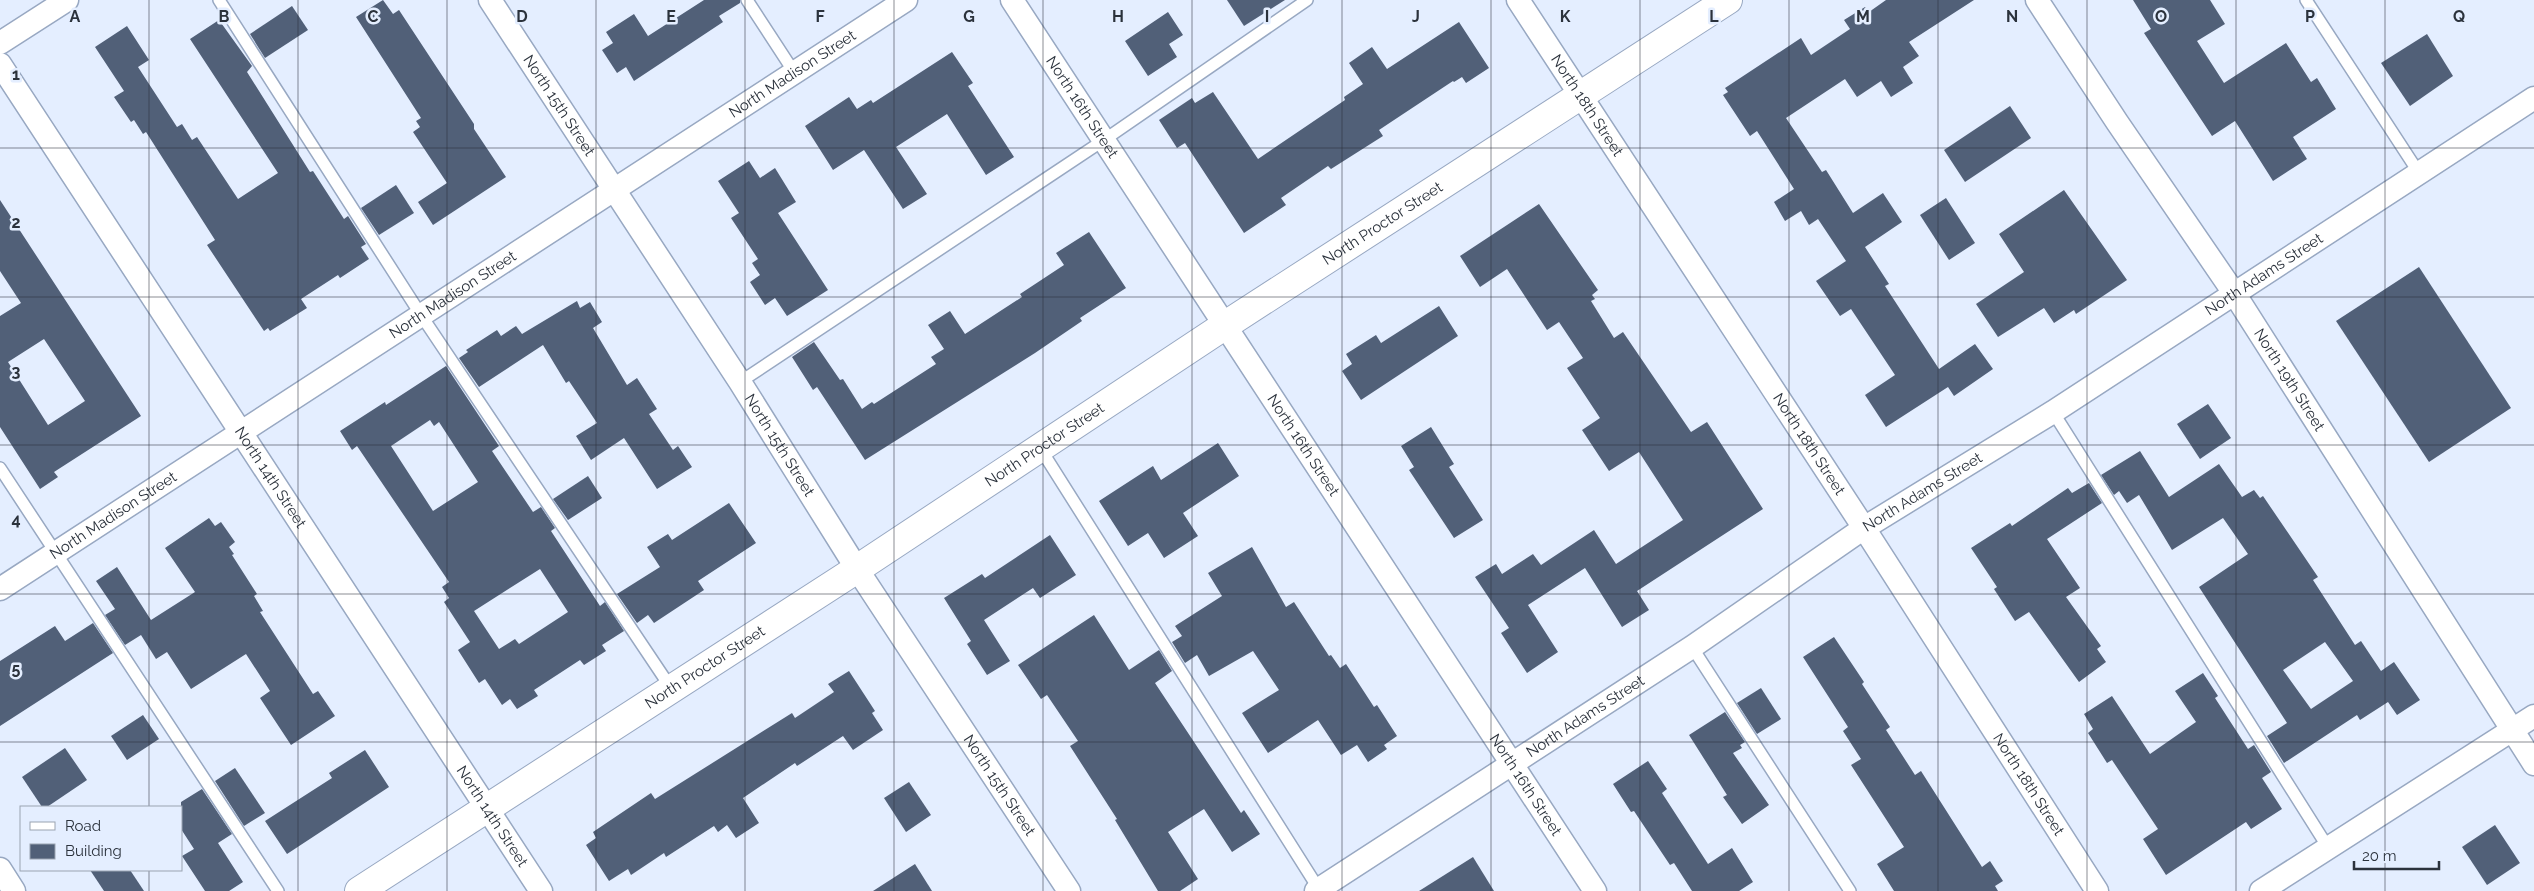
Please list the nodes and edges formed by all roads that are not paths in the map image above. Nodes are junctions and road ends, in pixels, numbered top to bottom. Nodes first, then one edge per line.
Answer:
1 (67, 0) edge
2 (219, 0) edge
3 (490, 0) edge
4 (747, 0) edge
5 (906, 0) edge
6 (1012, 0) edge
7 (1307, 0) edge
8 (1518, 0) edge
9 (1728, 0) edge
10 (2038, 0) edge
11 (2306, 0) edge
12 (0, 43) edge
13 (0, 64) edge
14 (794, 72) junction
15 (1580, 94) junction
16 (2534, 98) edge
17 (1104, 140) junction
18 (2419, 173) junction
19 (614, 189) junction
20 (2234, 293) junction
21 (421, 315) junction
22 (1224, 326) junction
23 (740, 382) junction
24 (2053, 412) junction
25 (240, 432) junction
26 (1040, 448) junction
27 (0, 468) edge
28 (1864, 528) junction
29 (55, 553) junction
30 (857, 570) junction
31 (0, 589) edge
32 (1692, 646) junction
33 (671, 688) junction
34 (2534, 716) edge
35 (2512, 731) junction
36 (1513, 763) junction
37 (2534, 764) edge
38 (487, 807) junction
39 (2329, 849) junction
40 (0, 869) edge
41 (1318, 890) edge
42 (14, 891) edge
43 (278, 891) edge
44 (359, 891) edge
45 (541, 891) edge
46 (1069, 891) edge
47 (1595, 891) edge
48 (1850, 891) edge
49 (2097, 891) edge
50 (2261, 891) edge

1 - 12 street
2 - 21 lane
3 - 19 street, North 15th Street
4 - 14 lane
5 - 14 street, North Madison Street
6 - 17 street, North 16th Street
7 - 17 lane
8 - 15 street, North 18th Street
9 - 15 street, North Proctor Street
10 - 20 street, North 19th Street
11 - 18 lane
13 - 25 street, North 14th Street
14 - 19 street, North Madison Street
15 - 22 street, North Proctor Street
15 - 28 street, North 18th Street
16 - 18 street, North Adams Street
17 - 22 street, North 16th Street
17 - 23 lane
18 - 20 street, North Adams Street
19 - 21 street, North Madison Street
19 - 23 street, North 15th Street
20 - 24 street, North Adams Street
20 - 35 street, North 19th Street
21 - 25 street, North Madison Street
21 - 33 lane
22 - 26 street, North Proctor Street
22 - 36 street, North 16th Street
23 - 30 street, North 15th Street
24 - 28 street, North Adams Street
24 - 39 lane
25 - 29 street, North Madison Street
25 - 38 street, North 14th Street
26 - 30 street, North Proctor Street
26 - 41 lane
27 - 29 lane
28 - 32 street, North Adams Street
28 - 49 street, North 18th Street
29 - 31 street, North Madison Street
29 - 43 lane
30 - 33 street, North Proctor Street
30 - 46 street, North 15th Street
32 - 36 street, North Adams Street
32 - 48 lane
33 - 38 street, North Proctor Street
34 - 35 street
35 - 37 street, North 19th Street
35 - 39 street
36 - 41 street, North Adams Street
36 - 47 street, North 16th Street
38 - 44 street, North Proctor Street
38 - 45 street, North 14th Street
39 - 50 street
40 - 42 street

